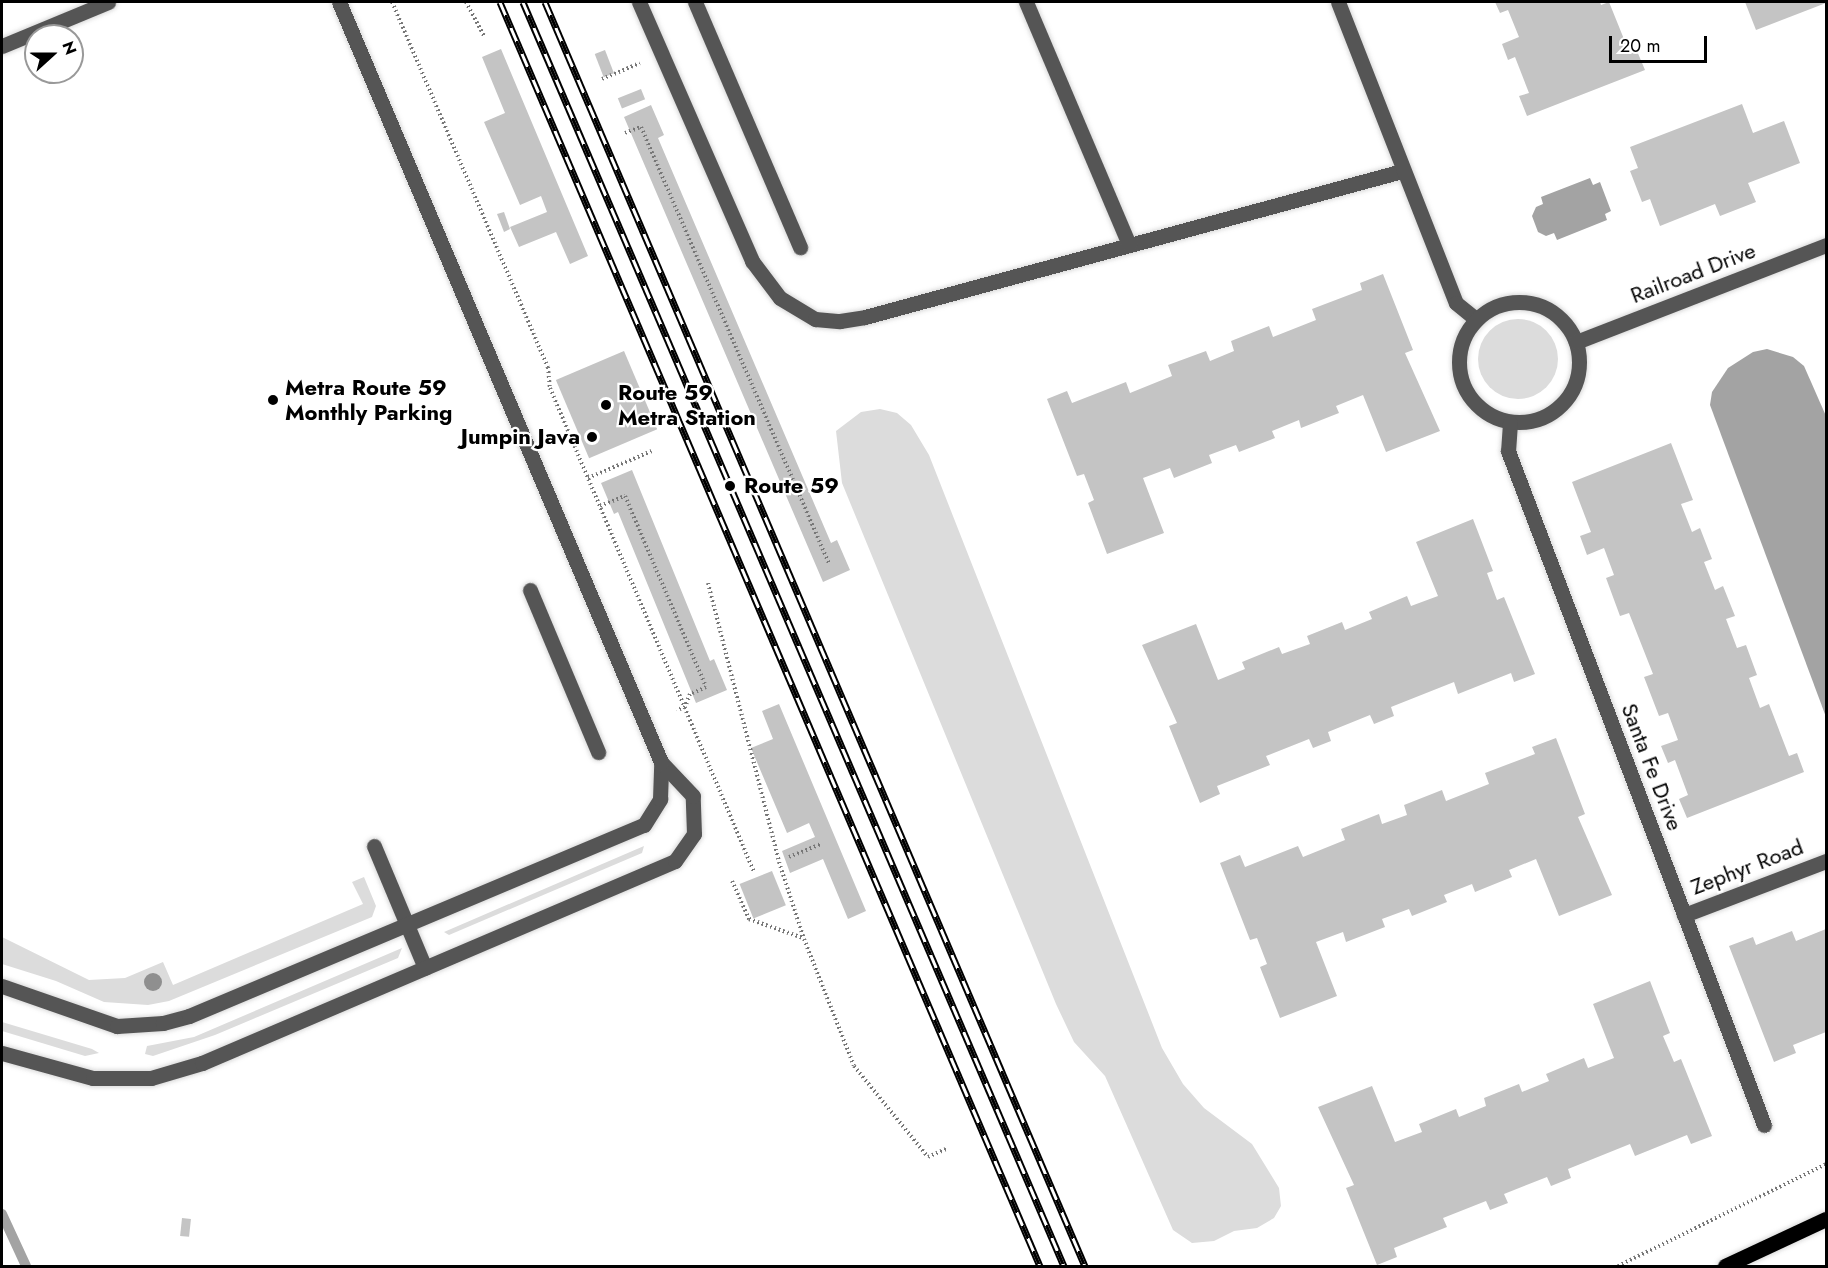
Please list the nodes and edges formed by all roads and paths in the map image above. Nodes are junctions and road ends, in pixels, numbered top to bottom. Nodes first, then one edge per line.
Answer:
1 (108, 2) edge
2 (339, 2) edge
3 (392, 2) edge
4 (466, 2) edge
5 (639, 2) edge
6 (695, 2) edge
7 (1026, 2) edge
8 (1338, 2) edge
9 (484, 36) dead end
10 (2, 46) edge
11 (625, 133) dead end
12 (1402, 171) junction
13 (1129, 245) junction
14 (1827, 245) edge
15 (800, 247) dead end
16 (1476, 319) junction
17 (1576, 342) junction
18 (1510, 423) junction
19 (652, 451) dead end
20 (588, 478) junction
21 (600, 506) junction
22 (829, 563) dead end
23 (708, 583) dead end
24 (530, 590) dead end
25 (685, 707) junction
26 (677, 710) dead end
27 (598, 752) dead end
28 (661, 762) junction
29 (821, 844) dead end
30 (374, 846) dead end
31 (789, 857) dead end
32 (1827, 861) edge
33 (754, 872) dead end
34 (732, 881) dead end
35 (1684, 915) junction
36 (406, 924) junction
37 (804, 939) junction
38 (425, 968) junction
39 (2, 986) edge
40 (2, 1053) edge
41 (1764, 1125) dead end
42 (946, 1149) dead end
43 (1827, 1164) edge
44 (1827, 1219) edge
45 (1618, 1266) edge
46 (1725, 1266) edge

1 - 10 street
2 - 28 street
3 - 20 path
4 - 9 path
5 - 13 street
6 - 15 street
7 - 13 street
8 - 12 street
11 - 22 path
12 - 13 street
12 - 16 street
14 - 17 street, Railroad Drive
16 - 17 street
16 - 18 street
17 - 18 street
18 - 35 street, Santa Fe Drive
19 - 20 path
20 - 21 path
21 - 25 path
21 - 25 path
23 - 37 path
24 - 27 street
25 - 26 path
25 - 33 path
28 - 36 street
28 - 38 street
29 - 31 path
30 - 36 street
32 - 35 street, Zephyr Road
34 - 37 path
35 - 41 street, Santa Fe Drive
36 - 38 street
36 - 39 street
37 - 42 path
38 - 40 street
43 - 45 path
44 - 46 main road

